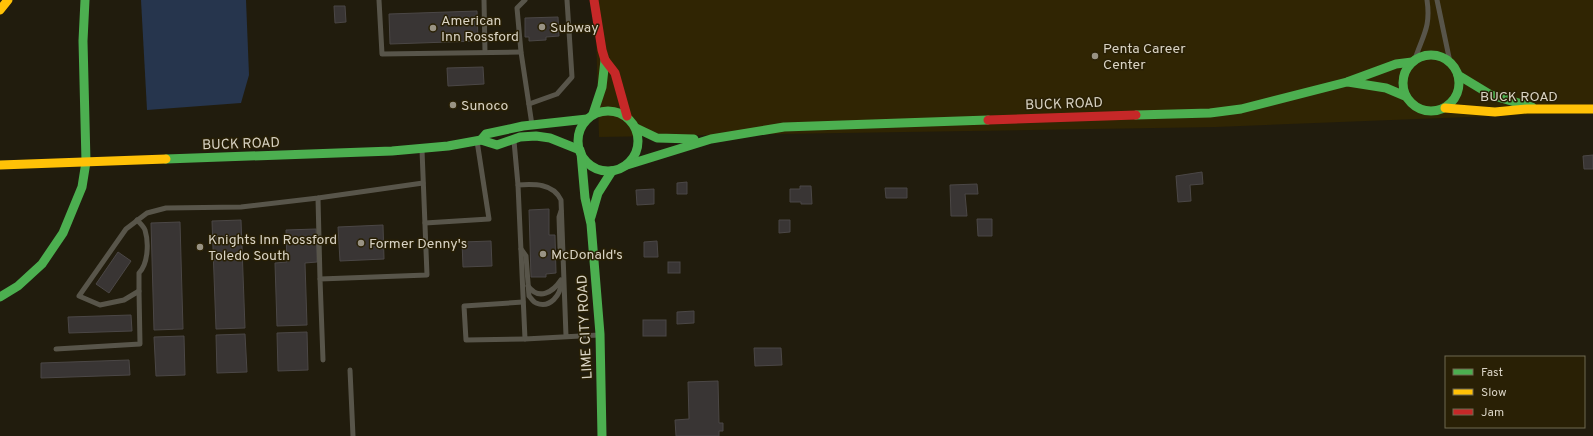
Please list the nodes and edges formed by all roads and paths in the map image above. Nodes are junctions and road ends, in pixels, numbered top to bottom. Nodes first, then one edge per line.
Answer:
1 (8, 0) edge
2 (85, 0) edge
3 (379, 0) edge
4 (484, 0) edge
5 (516, 0) edge
6 (525, 0) edge
7 (567, 0) edge
8 (594, 0) edge
9 (1427, 0) edge
10 (1437, 0) edge
11 (517, 8) junction
12 (0, 10) edge
13 (486, 52) junction
14 (521, 52) junction
15 (605, 60) junction
16 (1414, 60) junction
17 (1450, 62) junction
18 (1458, 75) junction
19 (1347, 82) junction
20 (1405, 96) junction
21 (529, 104) junction
22 (1444, 108) junction
23 (1593, 109) edge
24 (1538, 110) junction
25 (590, 116) junction
26 (627, 116) junction
27 (533, 125) junction
28 (636, 128) junction
29 (514, 139) junction
30 (711, 139) junction
31 (479, 141) junction
32 (422, 149) junction
33 (580, 152) junction
34 (86, 162) junction
35 (0, 165) edge
36 (628, 165) junction
37 (612, 171) junction
38 (423, 183) junction
39 (518, 185) junction
40 (318, 198) junction
41 (562, 208) junction
42 (591, 217) junction
43 (137, 220) junction
44 (425, 223) junction
45 (520, 248) junction
46 (320, 279) junction
47 (561, 280) junction
48 (528, 285) junction
49 (139, 291) junction
50 (0, 297) edge
51 (523, 302) junction
52 (600, 334) junction
53 (566, 336) junction
54 (525, 339) junction
55 (56, 349) dead end
56 (323, 360) dead end
57 (350, 370) dead end
58 (353, 436) edge
59 (602, 436) edge

1 - 12 main road
2 - 34 main road
3 - 13 lane
4 - 13 lane
5 - 11 lane
6 - 11 lane
7 - 21 lane
8 - 15 main road
9 - 16 lane
10 - 17 lane
11 - 14 lane
13 - 14 lane
14 - 21 lane
15 - 25 main road
15 - 26 main road
16 - 17 main road
16 - 19 main road, BUCK ROAD
16 - 20 main road
17 - 18 main road
18 - 22 main road
18 - 24 main road
19 - 20 main road
19 - 30 main road, BUCK ROAD
20 - 22 main road
21 - 27 lane
22 - 24 main road, BUCK ROAD
23 - 24 main road, BUCK ROAD
25 - 26 main road
25 - 27 main road, BUCK ROAD
25 - 33 main road
26 - 28 main road
27 - 31 main road, BUCK ROAD
28 - 30 main road, BUCK ROAD
28 - 36 main road
29 - 31 main road, BUCK ROAD
29 - 33 main road, BUCK ROAD
29 - 39 lane
30 - 36 main road, BUCK ROAD
31 - 32 main road, BUCK ROAD
31 - 44 lane
32 - 34 main road, BUCK ROAD
32 - 38 lane
33 - 37 main road
33 - 42 main road, LIME CITY ROAD
34 - 35 main road, BUCK ROAD
34 - 50 main road
36 - 37 main road
37 - 42 main road, LIME CITY ROAD
38 - 40 lane
38 - 44 lane
39 - 41 lane
39 - 45 lane
40 - 43 lane
40 - 46 lane
41 - 47 lane
41 - 53 lane
42 - 52 main road, LIME CITY ROAD
43 - 49 lane
43 - 49 lane
44 - 46 lane
45 - 48 lane
45 - 51 lane
46 - 56 lane
47 - 48 lane
47 - 48 lane
49 - 55 lane
51 - 54 lane
51 - 54 lane
52 - 53 lane
52 - 59 main road, LIME CITY ROAD
53 - 54 lane
57 - 58 lane

